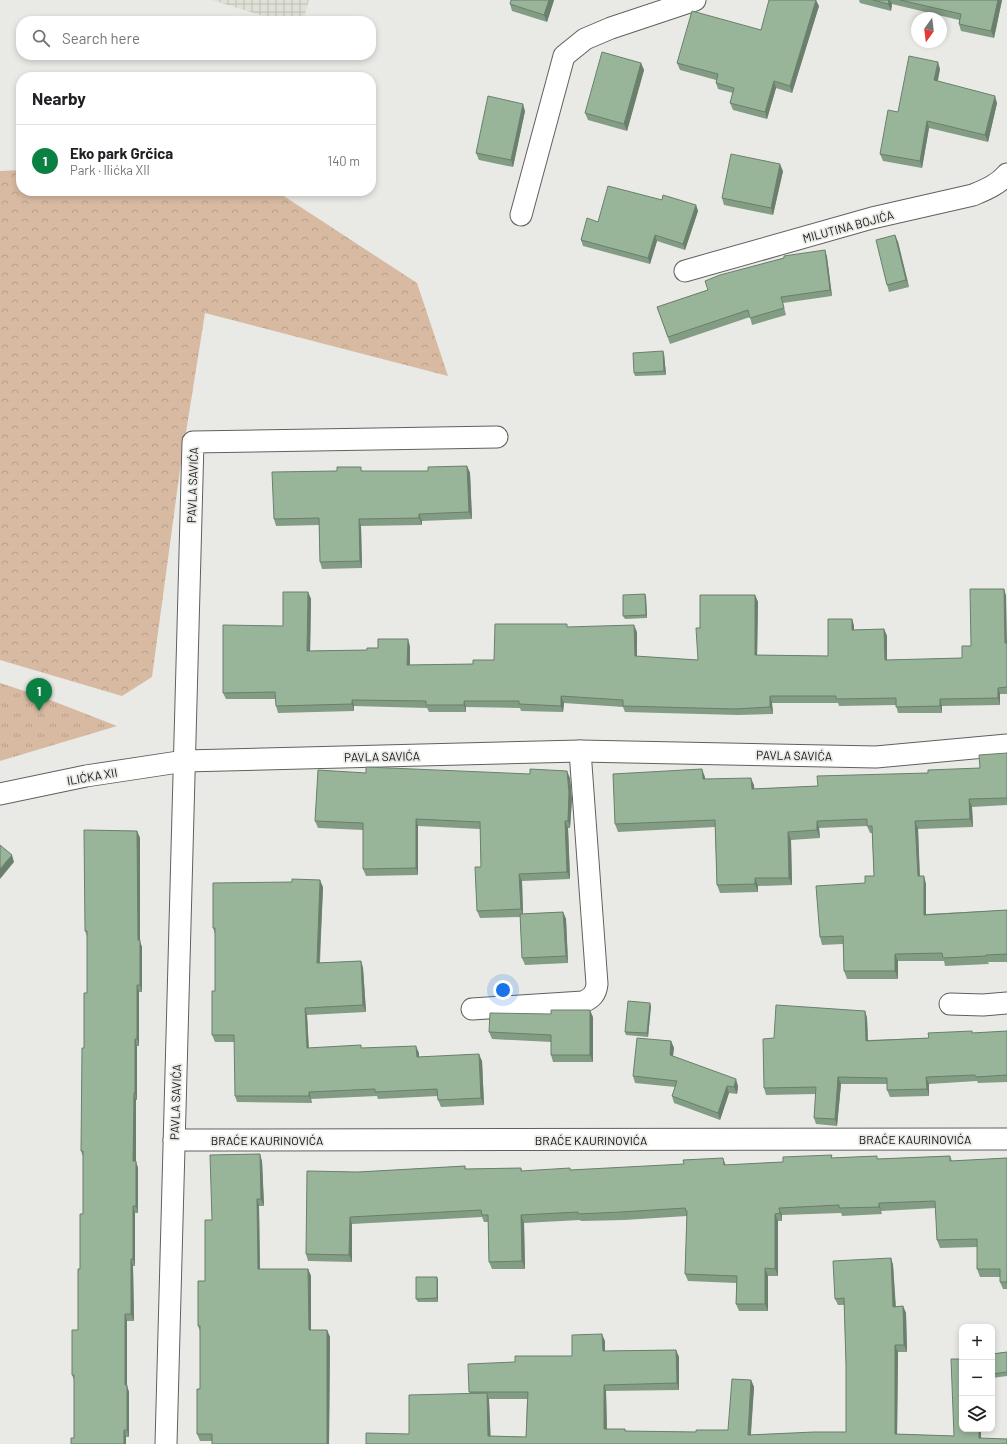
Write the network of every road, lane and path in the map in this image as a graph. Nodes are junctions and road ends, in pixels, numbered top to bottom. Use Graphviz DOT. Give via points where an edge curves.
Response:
graph roads {
  1 [pos="695,0"];
  2 [pos="1007,174"];
  3 [pos="521,215"];
  4 [pos="685,271"];
  5 [pos="497,437"];
  6 [pos="1007,745"];
  7 [pos="580,751"];
  8 [pos="184,761"];
  9 [pos="0,794"];
  10 [pos="1007,1003"];
  11 [pos="950,1004"];
  12 [pos="472,1009"];
  13 [pos="1007,1139"];
  14 [pos="174,1140"];
  15 [pos="166,1444"];
  1 -- 3 [label="street" via="585,39 564,56"];
  2 -- 4 [label="street, MILUTINA BOJIĆA" via="1003,179 973,195 872,218"];
  5 -- 8 [label="street, PAVLA SAVIĆA" via="192,442"];
  6 -- 7 [label="street, PAVLA SAVIĆA" via="876,757"];
  7 -- 8 [label="street, PAVLA SAVIĆA"];
  7 -- 12 [label="street" via="597,984 594,995 583,1002"];
  8 -- 9 [label="street, ILIĆKA XII" via="86,776"];
  8 -- 14 [label="street, PAVLA SAVIĆA"];
  10 -- 11 [label="street"];
  13 -- 14 [label="street, BRAĆE KAURINOVIĆA"];
  14 -- 15 [label="street, PAVLA SAVIĆA"];
}
